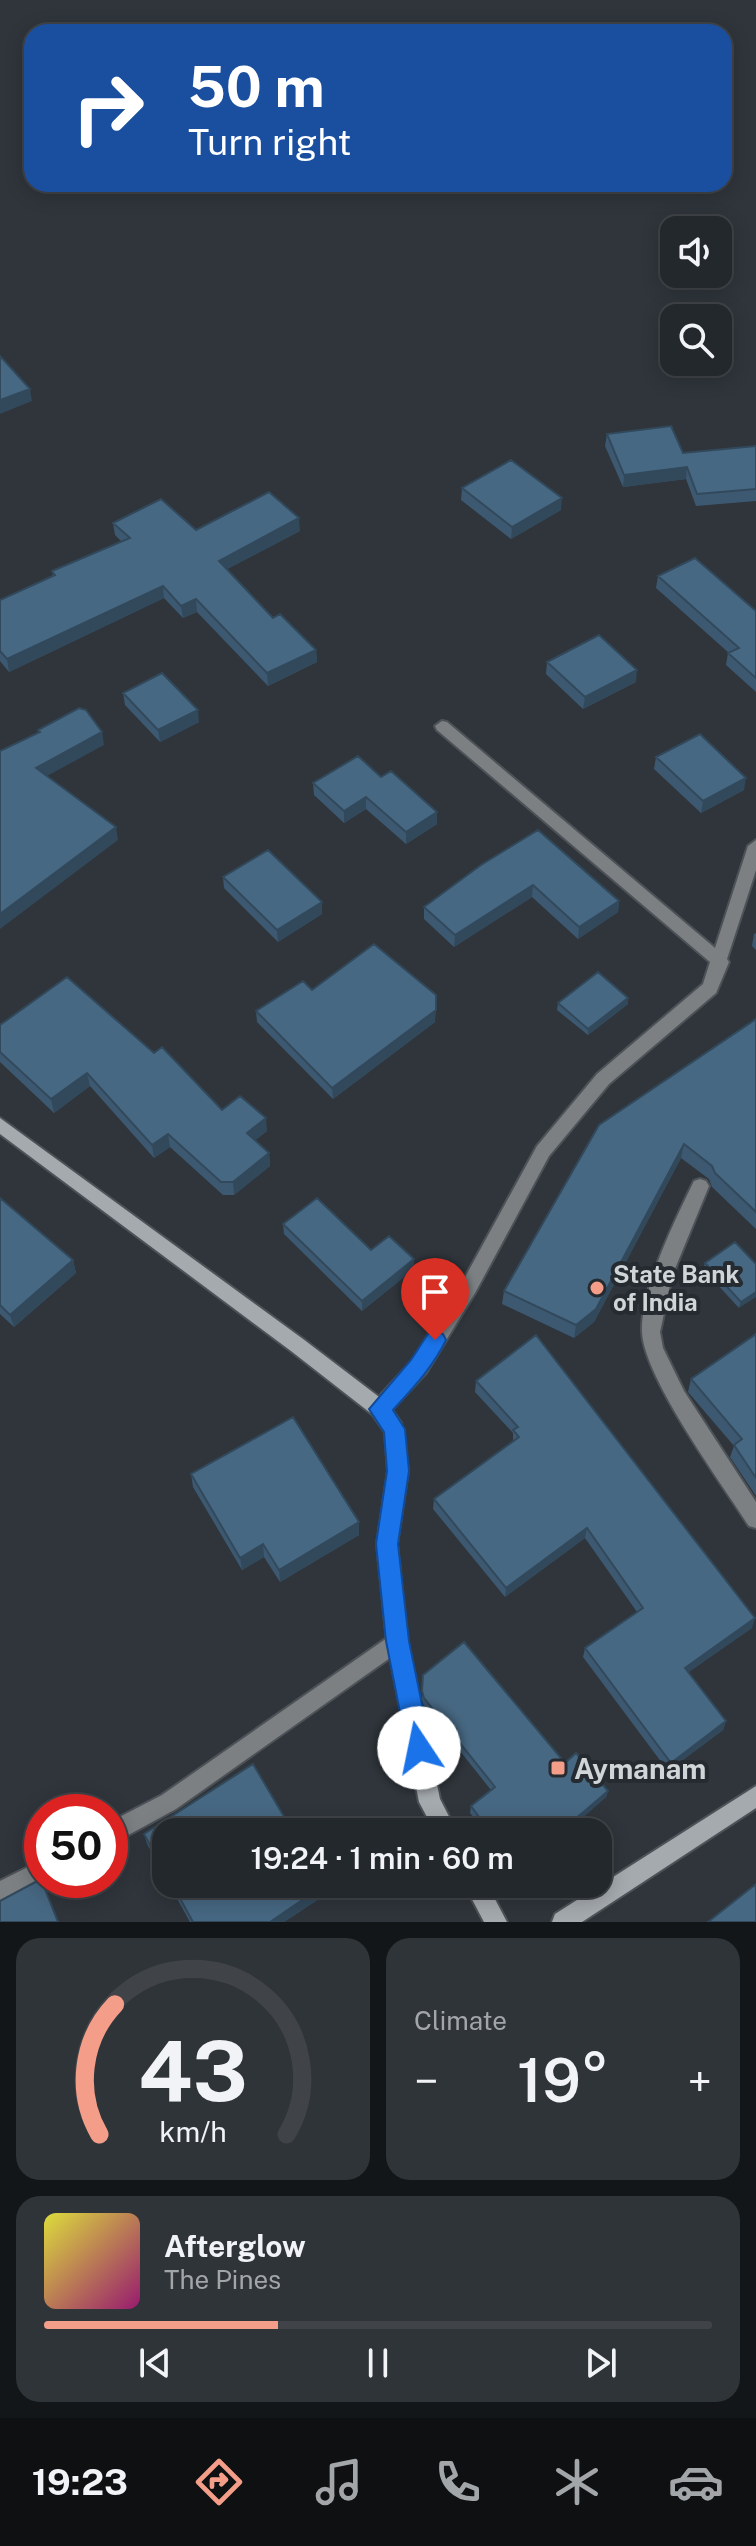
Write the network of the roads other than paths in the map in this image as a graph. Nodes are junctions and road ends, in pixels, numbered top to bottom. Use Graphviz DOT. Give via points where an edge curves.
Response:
graph roads {
  1 [pos="442,726"];
  2 [pos="756,846"];
  3 [pos="721,962"];
  4 [pos="0,1125"];
  5 [pos="700,1186"];
  6 [pos="380,1409"];
  7 [pos="756,1519"];
  8 [pos="397,1641"];
  9 [pos="756,1796"];
  10 [pos="439,1818"];
  11 [pos="128,1824"];
  12 [pos="24,1880"];
  13 [pos="0,1893"];
  14 [pos="483,1898"];
  15 [pos="496,1922"];
  16 [pos="563,1922"];
  1 -- 3 [label="street"];
  2 -- 3 [label="street"];
  3 -- 6 [label="street" via="710,988 603,1079 543,1151 427,1354"];
  4 -- 6 [label="main road"];
  5 -- 7 [label="street" via="655,1302 650,1335 664,1371"];
  6 -- 8 [label="main road" via="394,1429 398,1471 387,1544"];
  8 -- 10 [label="main road" via="430,1802"];
  8 -- 11 [label="street" via="169,1802"];
  9 -- 16 [label="main road"];
  12 -- 13 [label="street"];
  14 -- 15 [label="main road"];
}
